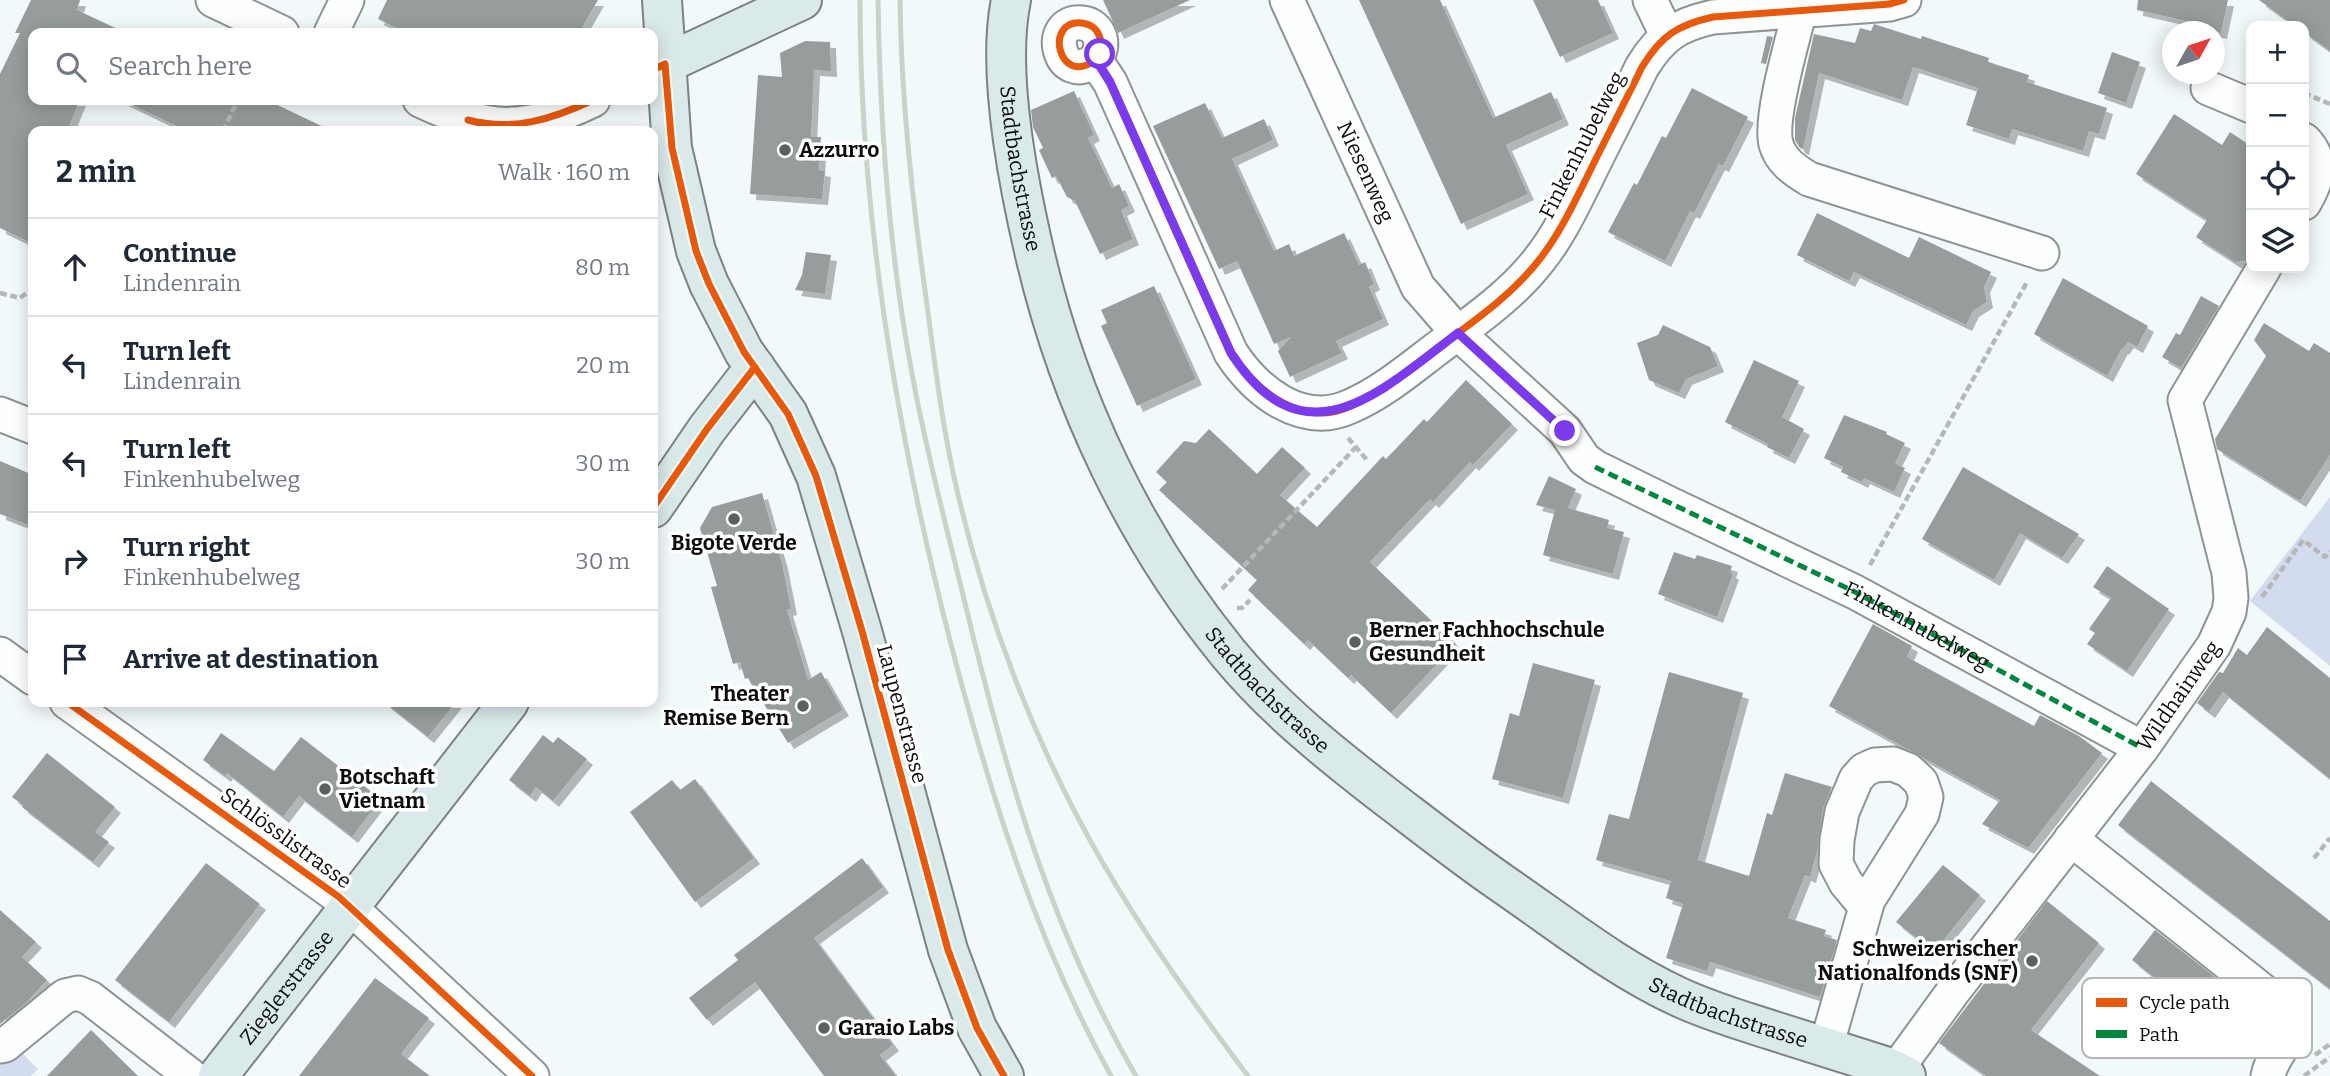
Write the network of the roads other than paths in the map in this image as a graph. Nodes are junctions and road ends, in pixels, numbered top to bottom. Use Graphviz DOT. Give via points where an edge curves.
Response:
graph roads {
  1 [pos="213,0"];
  2 [pos="347,0"];
  3 [pos="662,0"];
  4 [pos="802,0"];
  5 [pos="1011,0"];
  6 [pos="1287,0"];
  7 [pos="1650,0"];
  8 [pos="1905,0"];
  9 [pos="1750,6"];
  10 [pos="1800,9"];
  11 [pos="272,28"];
  12 [pos="333,28"];
  13 [pos="1667,35"];
  14 [pos="1096,60"];
  15 [pos="659,67"];
  16 [pos="2208,88"];
  17 [pos="2246,104"];
  18 [pos="431,105"];
  19 [pos="580,105"];
  20 [pos="2309,146"];
  21 [pos="2309,194"];
  22 [pos="2042,253"];
  23 [pos="2261,273"];
  24 [pos="1458,333"];
  25 [pos="755,367"];
  26 [pos="0,414"];
  27 [pos="28,425"];
  28 [pos="658,501"];
  29 [pos="0,654"];
  30 [pos="28,674"];
  31 [pos="74,707"];
  32 [pos="505,707"];
  33 [pos="2142,748"];
  34 [pos="1898,810"];
  35 [pos="2071,839"];
  36 [pos="350,908"];
  37 [pos="2247,978"];
  38 [pos="0,1046"];
  39 [pos="1826,1047"];
  40 [pos="2275,1058"];
  41 [pos="1901,1073"];
  42 [pos="191,1076"];
  43 [pos="218,1076"];
  44 [pos="531,1076"];
  45 [pos="1004,1076"];
  46 [pos="2268,1076"];
  1 -- 11 [label="street"];
  2 -- 12 [label="street"];
  3 -- 15 [label="main road, Laupenstrasse"];
  4 -- 15 [label="main road"];
  5 -- 39 [label="main road, Stadtbachstrasse" via="1006,26 1016,154 1028,225 1054,323 1084,409 1129,506 1176,582 1229,654 1278,706 1342,762 1470,861 1619,964 1678,997"];
  6 -- 24 [label="street, Niesenweg" via="1418,287"];
  7 -- 13 [label="street"];
  8 -- 10 [label="street, Finkenhubelweg"];
  9 -- 10 [label="street, Finkenhubelweg"];
  9 -- 13 [label="street, Finkenhubelweg" via="1701,19"];
  10 -- 22 [label="street" via="1774,123 1776,143 1791,168 1809,179"];
  13 -- 24 [label="street, Finkenhubelweg" via="1642,67 1551,244 1518,282"];
  14 -- 24 [label="street, Finkenhubelweg" via="1110,82 1231,353 1258,388 1278,402 1336,421"];
  15 -- 25 [label="main road, Laupenstrasse" via="696,251 719,306"];
  16 -- 17 [label="street"];
  18 -- 19 [label="street" via="468,120 519,125"];
  20 -- 21 [label="street" via="2317,169"];
  23 -- 33 [label="street, Wildhainweg" via="2185,400 2229,573 2231,598 2225,624"];
  24 -- 33 [label="street, Finkenhubelweg" via="1565,431 1595,467 1855,592"];
  25 -- 28 [label="main road"];
  25 -- 45 [label="main road, Laupenstrasse" via="789,414 816,476 948,950 977,1028"];
  26 -- 27 [label="street"];
  29 -- 30 [label="street"];
  31 -- 36 [label="street, Schlösslistrasse"];
  32 -- 36 [label="main road, Zieglerstrasse"];
  33 -- 35 [label="street, Wildhainweg"];
  34 -- 39 [label="street" via="1864,871"];
  35 -- 37 [label="street"];
  35 -- 41 [label="street, Wildhainweg"];
  36 -- 43 [label="main road, Zieglerstrasse"];
  36 -- 44 [label="street, Schlösslistrasse"];
  38 -- 42 [label="street" via="65,996 78,993"];
  39 -- 41 [label="main road, Stadtbachstrasse"];
  40 -- 46 [label="street"];
}
